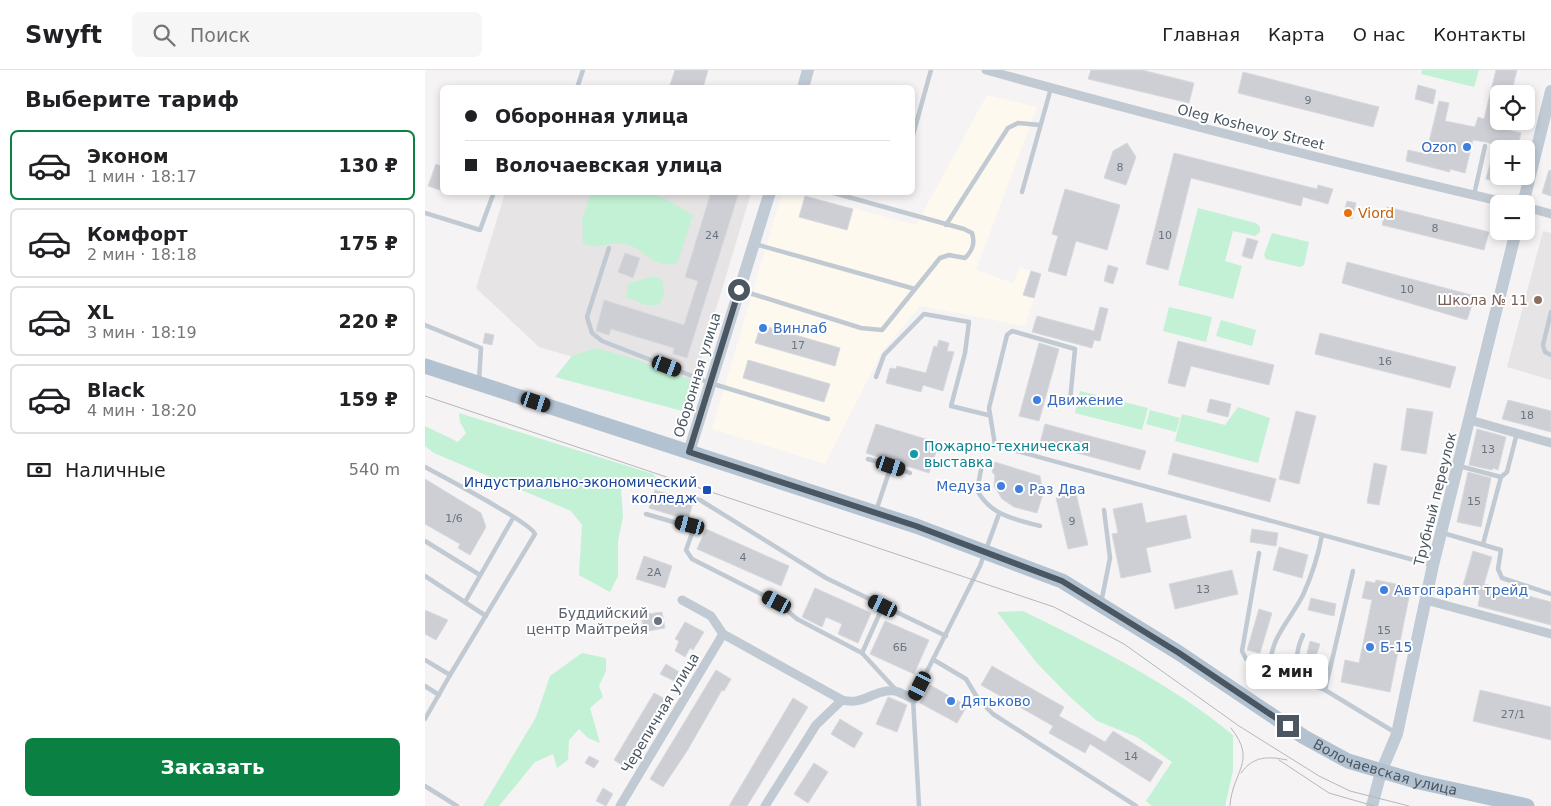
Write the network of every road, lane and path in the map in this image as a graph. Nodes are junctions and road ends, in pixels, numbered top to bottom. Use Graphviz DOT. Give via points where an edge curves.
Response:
graph roads {
  1 [pos="583,70"];
  2 [pos="808,70"];
  3 [pos="931,70"];
  4 [pos="986,70"];
  5 [pos="578,85"];
  6 [pos="804,85"];
  7 [pos="1051,88"];
  8 [pos="1551,91"];
  9 [pos="1040,125"];
  10 [pos="915,128"];
  11 [pos="1485,146"];
  12 [pos="1022,192"];
  13 [pos="493,195"];
  14 [pos="768,195"];
  15 [pos="842,195"];
  16 [pos="1474,195"];
  17 [pos="1525,195"];
  18 [pos="1490,199"];
  19 [pos="1535,210"];
  20 [pos="425,213"];
  21 [pos="1551,214"];
  22 [pos="947,225"];
  23 [pos="1515,240"];
  24 [pos="754,244"];
  25 [pos="609,248"];
  26 [pos="915,289"];
  27 [pos="739,290"];
  28 [pos="1551,312"];
  29 [pos="425,325"];
  30 [pos="1551,355"];
  31 [pos="425,366"];
  32 [pos="877,378"];
  33 [pos="710,383"];
  34 [pos="479,384"];
  35 [pos="1070,401"];
  36 [pos="989,416"];
  37 [pos="828,419"];
  38 [pos="1470,420"];
  39 [pos="1517,433"];
  40 [pos="1551,443"];
  41 [pos="689,452"];
  42 [pos="868,459"];
  43 [pos="1458,465"];
  44 [pos="891,466"];
  45 [pos="425,467"];
  46 [pos="981,470"];
  47 [pos="910,473"];
  48 [pos="1501,477"];
  49 [pos="686,495"];
  50 [pos="1104,510"];
  51 [pos="876,513"];
  52 [pos="646,514"];
  53 [pos="999,514"];
  54 [pos="513,518"];
  55 [pos="1041,526"];
  56 [pos="1441,533"];
  57 [pos="1321,535"];
  58 [pos="425,541"];
  59 [pos="1483,544"];
  60 [pos="985,552"];
  61 [pos="1259,554"];
  62 [pos="1433,565"];
  63 [pos="1353,571"];
  64 [pos="480,575"];
  65 [pos="425,576"];
  66 [pos="1551,594"];
  67 [pos="682,600"];
  68 [pos="1426,600"];
  69 [pos="465,602"];
  70 [pos="1101,604"];
  71 [pos="883,606"];
  72 [pos="486,616"];
  73 [pos="723,634"];
  74 [pos="1551,634"];
  75 [pos="1303,635"];
  76 [pos="946,636"];
  77 [pos="862,653"];
  78 [pos="425,660"];
  79 [pos="934,660"];
  80 [pos="1271,668"];
  81 [pos="450,674"];
  82 [pos="1307,685"];
  83 [pos="425,686"];
  84 [pos="1325,690"];
  85 [pos="897,691"];
  86 [pos="439,695"];
  87 [pos="913,699"];
  88 [pos="841,700"];
  89 [pos="425,719"];
  90 [pos="1397,734"];
  91 [pos="1381,772"];
  92 [pos="425,786"];
  93 [pos="457,806"];
  94 [pos="620,806"];
  95 [pos="765,806"];
  96 [pos="920,806"];
  97 [pos="1136,806"];
  98 [pos="1372,806"];
  99 [pos="1527,806"];
  1 -- 5 [label="lane"];
  2 -- 6 [label="street"];
  3 -- 10 [label="lane"];
  4 -- 7 [label="street, Oleg Koshevoy Street"];
  7 -- 9 [label="lane"];
  7 -- 16 [label="street, Oleg Koshevoy Street" via="1350,167"];
  8 -- 17 [label="street"];
  9 -- 12 [label="lane"];
  9 -- 22 [label="lane" via="1018,123 1009,128"];
  11 -- 16 [label="lane"];
  13 -- 20 [label="lane" via="480,230"];
  14 -- 24 [label="street, Оборонная улица"];
  15 -- 22 [label="lane"];
  16 -- 18 [label="street, Oleg Koshevoy Street"];
  19 -- 21 [label="street"];
  22 -- 26 [label="lane" via="973,233 970,252 965,258 949,255 940,258"];
  23 -- 38 [label="street, Трубный переулок"];
  24 -- 26 [label="lane"];
  24 -- 27 [label="street, Оборонная улица"];
  25 -- 33 [label="lane" via="587,317 592,333 602,341"];
  26 -- 27 [label="lane" via="882,330 874,331"];
  27 -- 33 [label="street, Оборонная улица"];
  28 -- 30 [label="lane" via="1543,346"];
  29 -- 34 [label="lane" via="481,348"];
  31 -- 34 [label="main road, Волочаевская улица"];
  32 -- 36 [label="lane" via="884,355 924,314 969,322 965,353 951,406"];
  33 -- 37 [label="lane"];
  33 -- 41 [label="street, Оборонная улица"];
  34 -- 41 [label="main road, Волочаевская улица"];
  35 -- 36 [label="lane" via="1075,349 1012,331 1007,335"];
  36 -- 57 [label="lane" via="995,445"];
  38 -- 39 [label="street"];
  38 -- 43 [label="street, Трубный переулок"];
  39 -- 40 [label="street"];
  39 -- 48 [label="lane" via="1507,472"];
  41 -- 51 [label="main road, Волочаевская улица"];
  42 -- 44 [label="lane"];
  43 -- 48 [label="lane"];
  43 -- 56 [label="street, Трубный переулок"];
  44 -- 47 [label="lane"];
  44 -- 51 [label="lane"];
  45 -- 54 [label="lane"];
  46 -- 53 [label="lane" via="977,490 982,500"];
  48 -- 59 [label="lane"];
  49 -- 71 [label="lane" via="700,500 826,578"];
  50 -- 70 [label="lane" via="1110,558"];
  51 -- 60 [label="main road, Волочаевская улица"];
  52 -- 77 [label="lane" via="690,525 693,530 686,550 692,560 777,602 797,619"];
  53 -- 55 [label="lane"];
  53 -- 60 [label="lane"];
  54 -- 64 [label="lane"];
  54 -- 72 [label="lane" via="533,530 535,538"];
  56 -- 59 [label="lane"];
  56 -- 62 [label="street, Трубный переулок"];
  57 -- 62 [label="lane"];
  57 -- 80 [label="lane" via="1317,563 1269,655"];
  58 -- 64 [label="lane"];
  59 -- 66 [label="lane" via="1501,550 1498,569 1502,578"];
  60 -- 70 [label="main road, Волочаевская улица" via="1062,581"];
  60 -- 76 [label="lane"];
  61 -- 80 [label="lane" via="1242,651 1246,659"];
  62 -- 68 [label="street, Трубный переулок"];
  63 -- 84 [label="lane"];
  64 -- 69 [label="lane"];
  65 -- 69 [label="lane"];
  67 -- 73 [label="street" via="711,616"];
  68 -- 74 [label="street"];
  68 -- 90 [label="street, Трубный переулок"];
  69 -- 72 [label="lane"];
  70 -- 91 [label="main road, Волочаевская улица" via="1304,737 1348,762"];
  71 -- 76 [label="lane"];
  71 -- 77 [label="lane"];
  72 -- 81 [label="lane"];
  73 -- 88 [label="street" via="814,682"];
  73 -- 94 [label="street, Черепичная улица"];
  75 -- 82 [label="lane" via="1296,651"];
  76 -- 79 [label="lane"];
  77 -- 85 [label="lane"];
  78 -- 81 [label="lane"];
  79 -- 87 [label="lane"];
  79 -- 97 [label="lane" via="965,679 993,714"];
  80 -- 82 [label="lane"];
  81 -- 86 [label="lane"];
  82 -- 84 [label="lane"];
  83 -- 86 [label="lane"];
  84 -- 90 [label="lane"];
  85 -- 87 [label="street"];
  85 -- 88 [label="street" via="880,692 864,701 852,703"];
  86 -- 89 [label="lane"];
  87 -- 96 [label="lane"];
  88 -- 95 [label="street" via="816,724"];
  90 -- 91 [label="street, Трубный переулок"];
  91 -- 98 [label="street, Трубный переулок"];
  91 -- 99 [label="main road, Волочаевская улица"];
  92 -- 93 [label="lane"];
}
